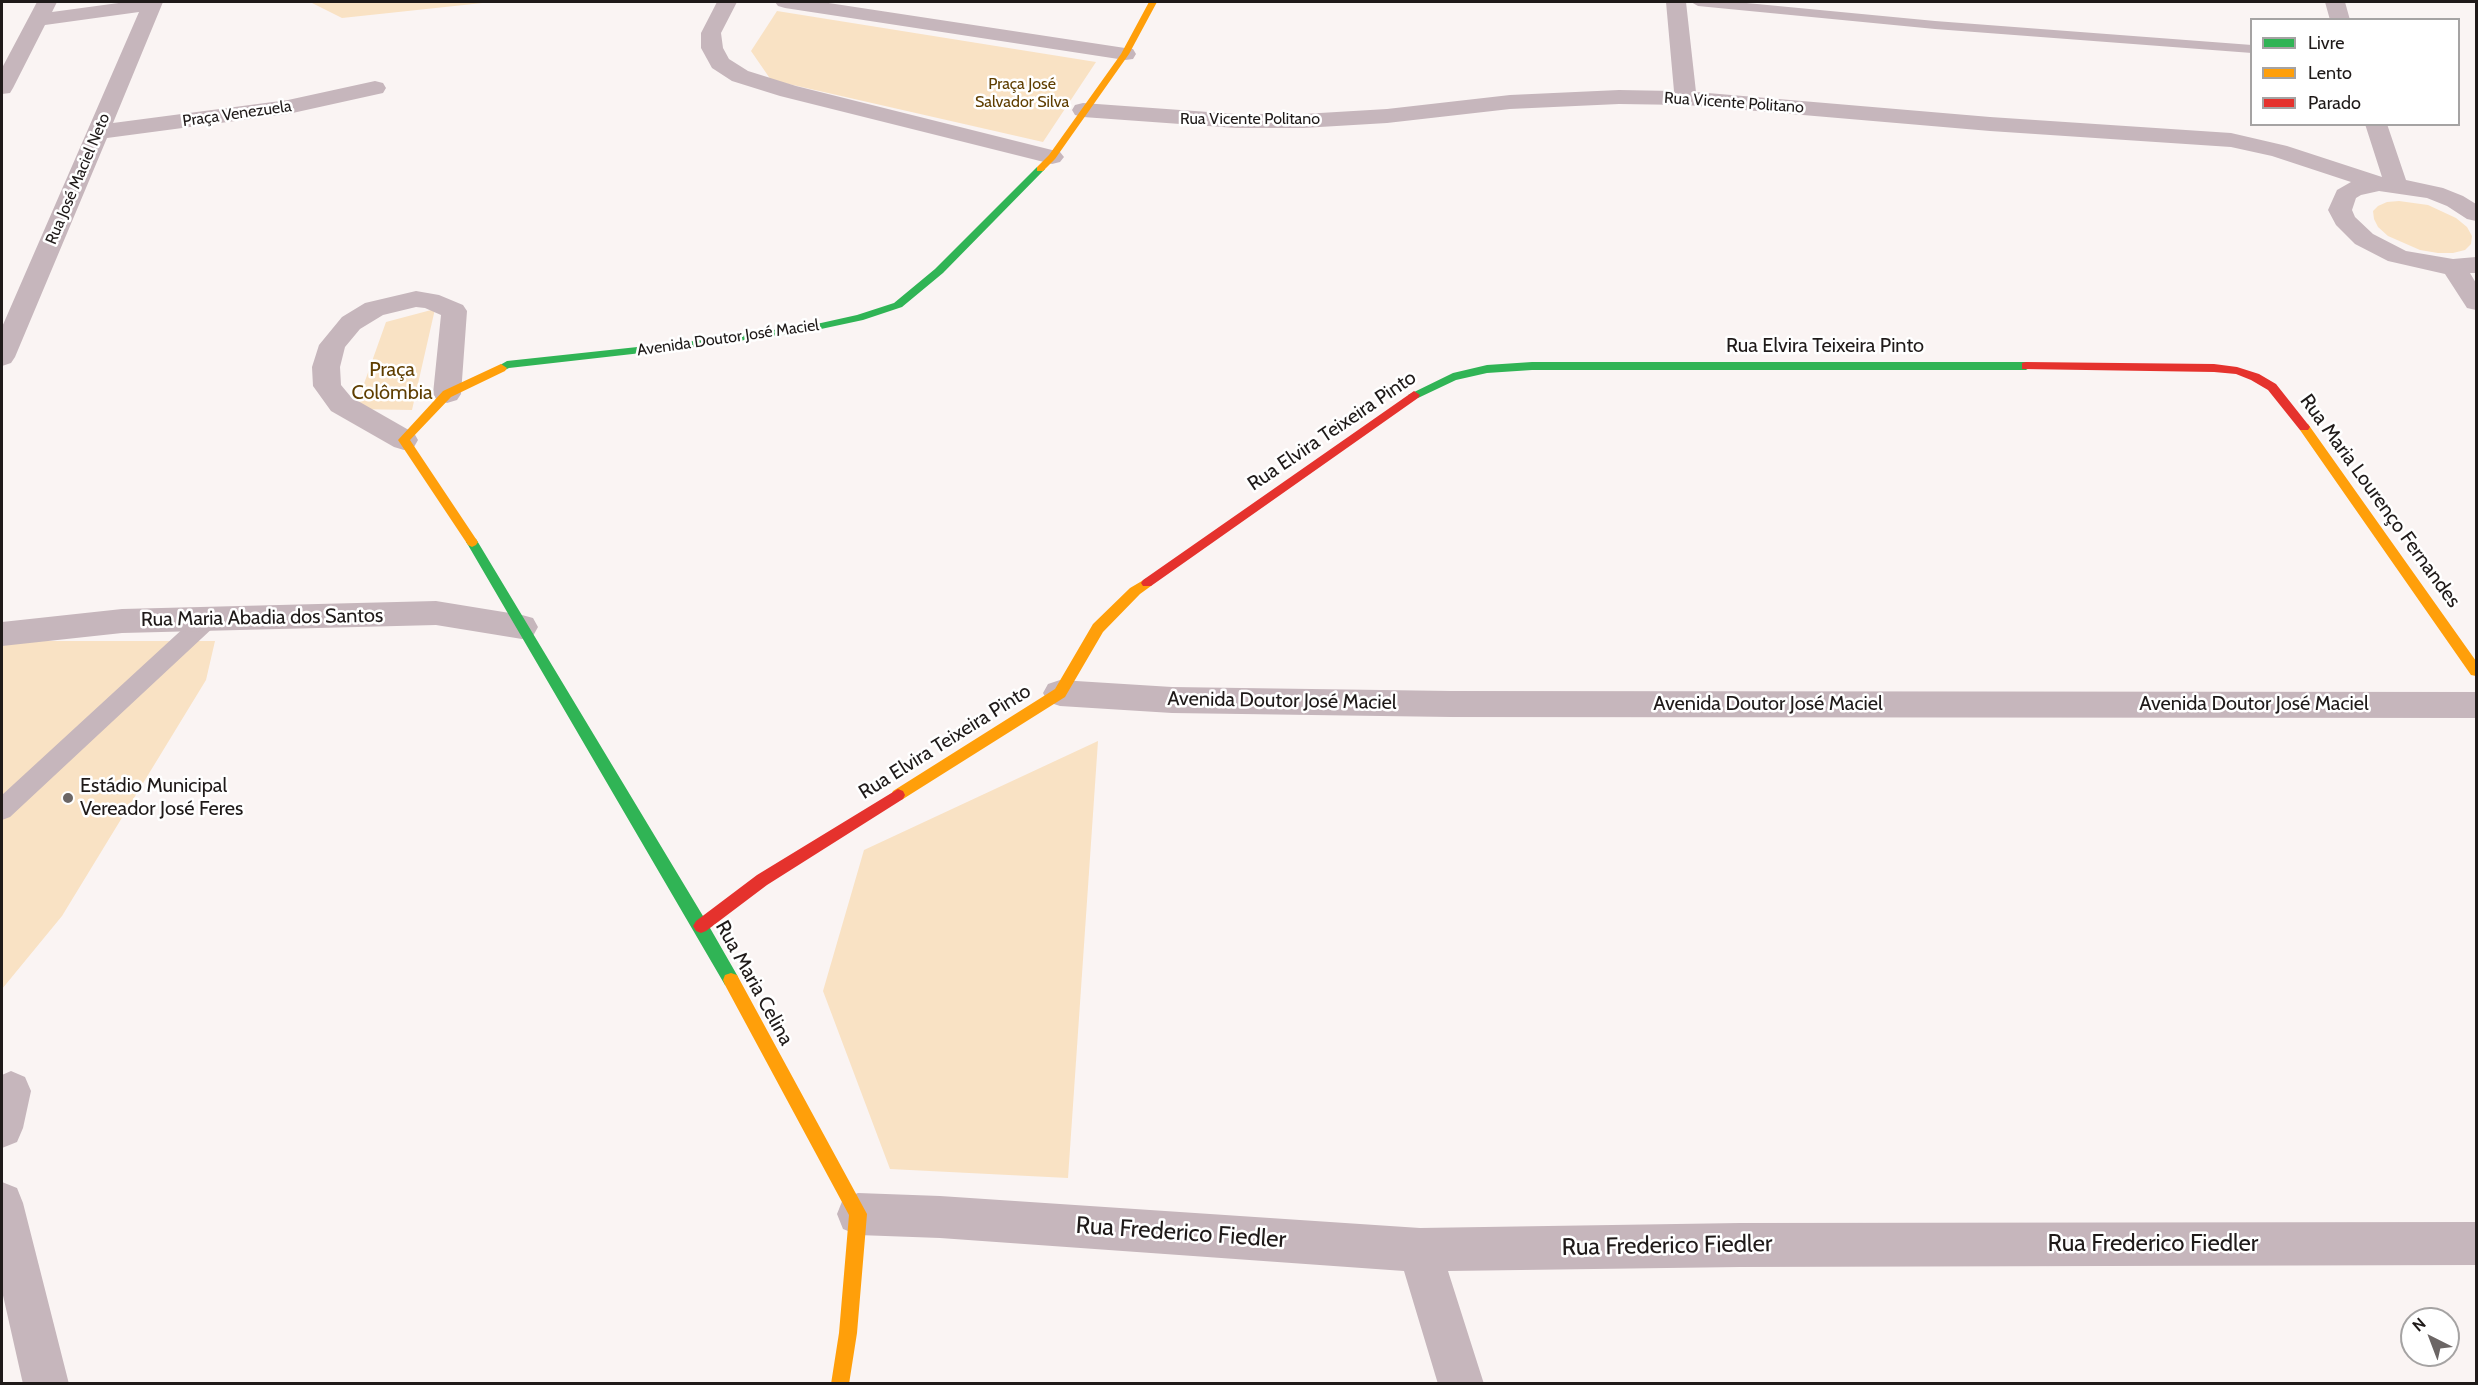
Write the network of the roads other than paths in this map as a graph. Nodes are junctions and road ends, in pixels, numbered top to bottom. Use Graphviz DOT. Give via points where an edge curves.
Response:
graph roads {
  1 [pos="727,2"];
  2 [pos="785,2"];
  3 [pos="1153,2"];
  4 [pos="1676,2"];
  5 [pos="1698,2"];
  6 [pos="2335,2"];
  7 [pos="153,3"];
  8 [pos="43,11"];
  9 [pos="2339,18"];
  10 [pos="2250,49"];
  11 [pos="1125,54"];
  12 [pos="2,88"];
  13 [pos="375,88"];
  14 [pos="1686,98"];
  15 [pos="1083,110"];
  16 [pos="2376,126"];
  17 [pos="98,132"];
  18 [pos="1052,157"];
  19 [pos="2388,184"];
  20 [pos="2468,184"];
  21 [pos="2435,193"];
  22 [pos="2476,214"];
  23 [pos="2465,266"];
  24 [pos="2476,302"];
  25 [pos="2,357"];
  26 [pos="2237,371"];
  27 [pos="447,394"];
  28 [pos="404,440"];
  29 [pos="208,619"];
  30 [pos="522,627"];
  31 [pos="2,634"];
  32 [pos="2476,671"];
  33 [pos="1060,693"];
  34 [pos="2476,705"];
  35 [pos="2,810"];
  36 [pos="701,926"];
  37 [pos="11,1091"];
  38 [pos="2,1128"];
  39 [pos="2,1203"];
  40 [pos="858,1214"];
  41 [pos="2476,1244"];
  42 [pos="1420,1250"];
  43 [pos="46,1383"];
  44 [pos="840,1383"];
  45 [pos="1461,1383"];
  1 -- 18 [label="street" via="711,33 712,48 720,63 740,76"];
  2 -- 11 [label="street"];
  3 -- 11 [label="street, Avenida Doutor José Maciel"];
  4 -- 14 [label="street"];
  5 -- 10 [label="lane"];
  6 -- 9 [label="street"];
  7 -- 8 [label="street"];
  7 -- 17 [label="street, Rua José Maciel Neto"];
  8 -- 12 [label="street"];
  11 -- 15 [label="street, Avenida Doutor José Maciel"];
  13 -- 17 [label="street, Praça Venezuela" via="288,107"];
  14 -- 15 [label="street, Rua Vicente Politano" via="1510,102 1303,121 1236,122"];
  14 -- 19 [label="street, Rua Vicente Politano" via="2231,140"];
  15 -- 18 [label="street, Avenida Doutor José Maciel"];
  16 -- 19 [label="street"];
  17 -- 25 [label="street, Rua José Maciel Neto"];
  18 -- 27 [label="street, Avenida Doutor José Maciel" via="939,271 898,305 821,326 507,365"];
  19 -- 21 [label="street, Rua Vicente Politano"];
  19 -- 23 [label="street" via="2359,187 2345,195 2340,210 2344,220 2364,239 2397,256 2434,265"];
  20 -- 21 [label="street"];
  21 -- 22 [label="street"];
  23 -- 24 [label="street"];
  26 -- 32 [label="street, Rua Maria Lourenço Fernandes" via="2272,387 2290,407"];
  26 -- 33 [label="street, Rua Elvira Teixeira Pinto" via="1882,365 1544,366 1486,369 1454,377 1415,394 1135,591 1098,628"];
  27 -- 28 [label="street, Avenida Doutor José Maciel"];
  27 -- 28 [label="street" via="454,311 416,299 374,309 351,323 332,345 326,367 327,386 341,404"];
  28 -- 30 [label="street" via="481,555"];
  29 -- 30 [label="street, Rua Maria Abadia dos Santos" via="436,613"];
  29 -- 31 [label="street, Rua Maria Abadia dos Santos" via="122,621"];
  29 -- 35 [label="lane"];
  30 -- 36 [label="street, Rua Maria Celina"];
  33 -- 34 [label="street, Avenida Doutor José Maciel" via="1172,700 1461,704"];
  33 -- 36 [label="street, Rua Elvira Teixeira Pinto" via="762,880"];
  36 -- 40 [label="street, Rua Maria Celina"];
  37 -- 38 [label="street"];
  39 -- 43 [label="street"];
  40 -- 42 [label="street, Rua Frederico Fiedler" via="940,1216"];
  40 -- 44 [label="street"];
  41 -- 42 [label="street, Rua Frederico Fiedler" via="2122,1243"];
  42 -- 45 [label="street"];
}
